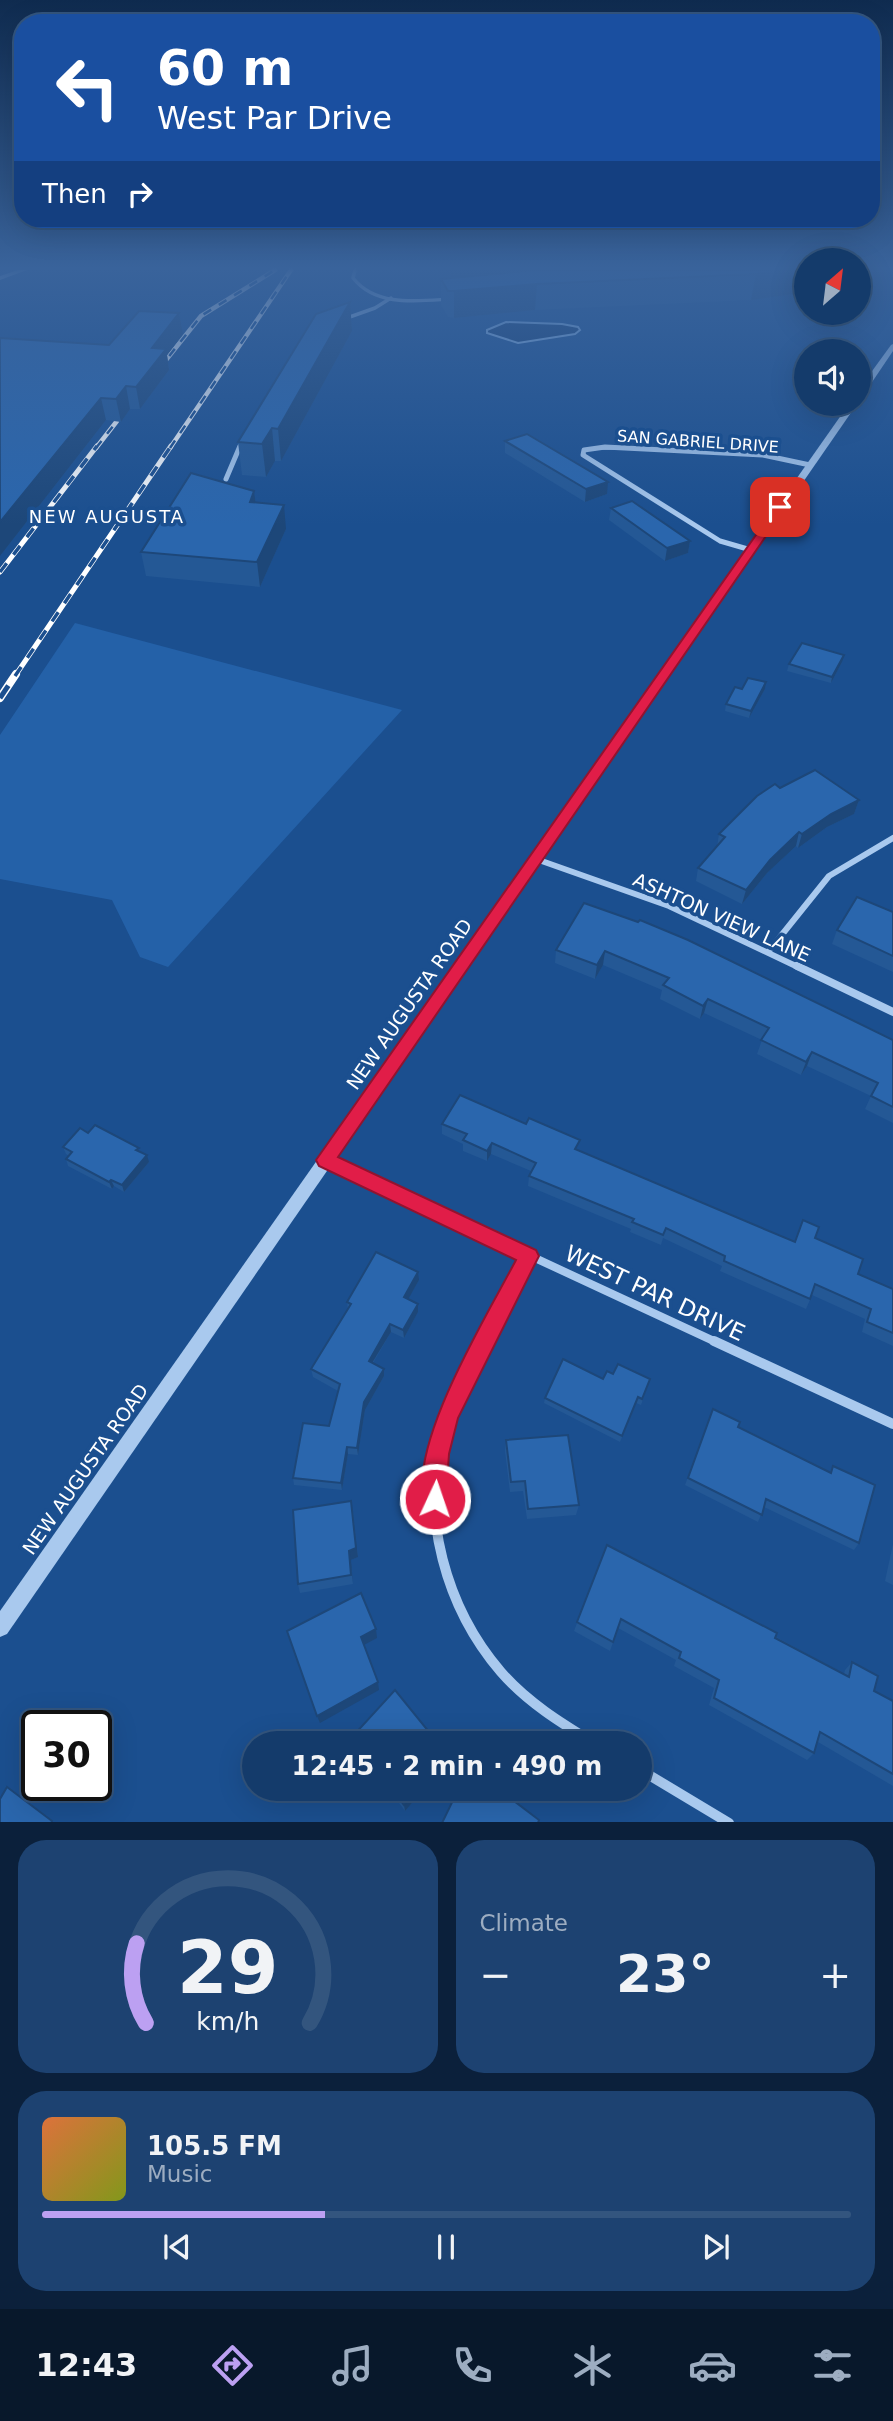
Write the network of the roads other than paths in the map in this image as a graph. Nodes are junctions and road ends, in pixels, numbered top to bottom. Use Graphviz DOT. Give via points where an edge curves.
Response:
graph roads {
  1 [pos="887,355"];
  2 [pos="871,378"];
  3 [pos="845,416"];
  4 [pos="248,431"];
  5 [pos="810,465"];
  6 [pos="226,478"];
  7 [pos="751,550"];
  8 [pos="893,838"];
  9 [pos="536,859"];
  10 [pos="768,952"];
  11 [pos="893,1012"];
  12 [pos="326,1160"];
  13 [pos="529,1256"];
  14 [pos="893,1424"];
  15 [pos="0,1627"];
  16 [pos="574,1731"];
  17 [pos="652,1777"];
  18 [pos="729,1822"];
  1 -- 2 [label="street"];
  3 -- 5 [label="street, NEW AUGUSTA ROAD"];
  4 -- 6 [label="street"];
  5 -- 7 [label="street, NEW AUGUSTA ROAD"];
  5 -- 7 [label="street, SAN GABRIEL DRIVE" via="763,455 605,447 584,450 583,455 720,541"];
  7 -- 9 [label="street, NEW AUGUSTA ROAD"];
  8 -- 10 [label="street" via="829,876"];
  9 -- 10 [label="street, ASHTON VIEW LANE" via="669,906"];
  9 -- 12 [label="street, NEW AUGUSTA ROAD"];
  10 -- 11 [label="street, ASHTON VIEW LANE"];
  12 -- 13 [label="street, WEST PAR DRIVE"];
  12 -- 15 [label="street, NEW AUGUSTA ROAD"];
  13 -- 14 [label="street, WEST PAR DRIVE"];
  13 -- 16 [label="street" via="442,1432 435,1484 439,1543 465,1620 501,1673"];
  17 -- 18 [label="street"];
}
